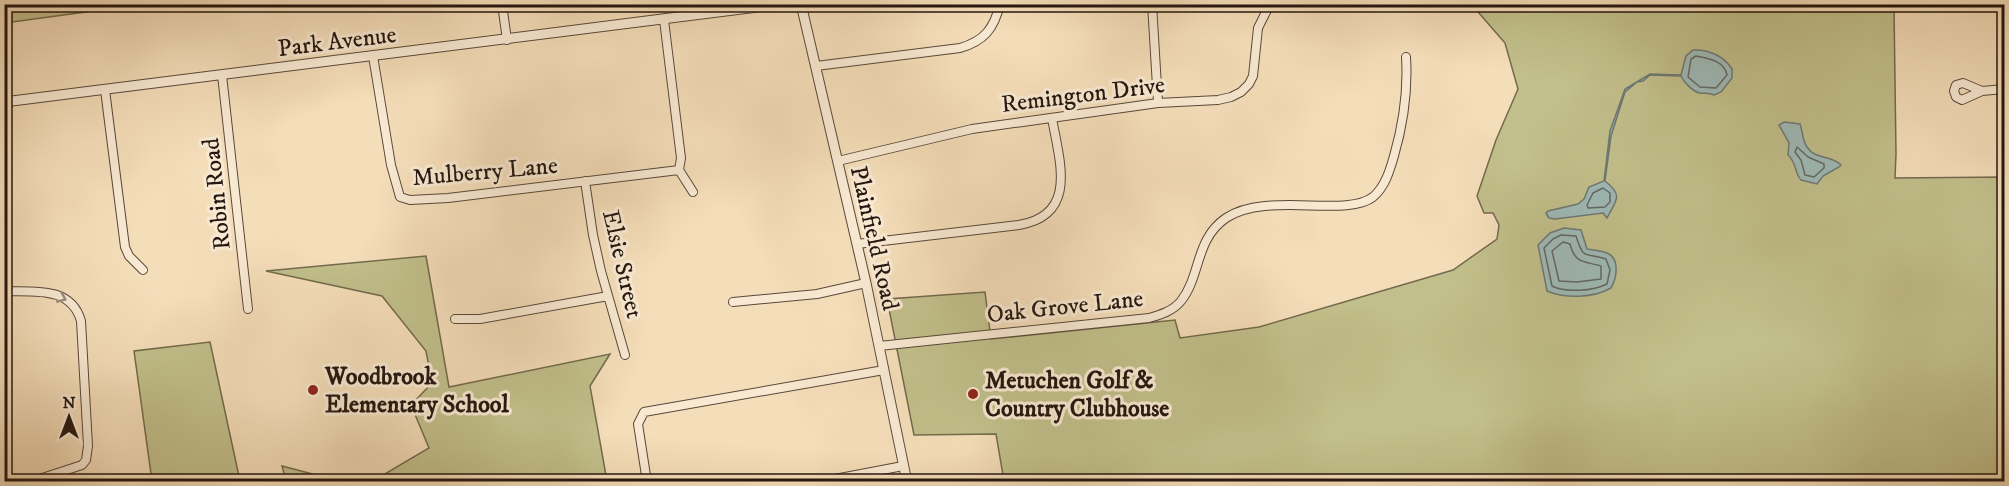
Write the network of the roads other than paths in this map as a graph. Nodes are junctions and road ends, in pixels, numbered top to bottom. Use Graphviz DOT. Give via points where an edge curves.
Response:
graph roads {
  1 [pos="502,4"];
  2 [pos="781,4"];
  3 [pos="801,4"];
  4 [pos="1000,4"];
  5 [pos="1152,4"];
  6 [pos="1270,4"];
  7 [pos="664,20"];
  8 [pos="507,40"];
  9 [pos="373,56"];
  10 [pos="1406,57"];
  11 [pos="816,66"];
  12 [pos="222,75"];
  13 [pos="105,90"];
  14 [pos="2004,90"];
  15 [pos="1982,91"];
  16 [pos="4,102"];
  17 [pos="1158,102"];
  18 [pos="1052,117"];
  19 [pos="838,161"];
  20 [pos="679,170"];
  21 [pos="585,181"];
  22 [pos="693,192"];
  23 [pos="857,244"];
  24 [pos="143,270"];
  25 [pos="866,283"];
  26 [pos="4,291"];
  27 [pos="608,296"];
  28 [pos="733,302"];
  29 [pos="248,309"];
  30 [pos="455,319"];
  31 [pos="879,346"];
  32 [pos="625,355"];
  33 [pos="884,370"];
  34 [pos="903,466"];
  35 [pos="30,482"];
  36 [pos="647,482"];
  37 [pos="819,482"];
  38 [pos="906,482"];
  1 -- 8 [label="street"];
  2 -- 7 [label="street, Park Avenue"];
  3 -- 11 [label="street, Plainfield Road"];
  4 -- 11 [label="street" via="991,30 969,45"];
  5 -- 17 [label="street"];
  6 -- 17 [label="street, Remington Drive" via="1258,28 1252,76 1241,92 1218,100"];
  7 -- 8 [label="street, Park Avenue"];
  7 -- 20 [label="street" via="681,158"];
  8 -- 9 [label="street, Park Avenue"];
  9 -- 12 [label="street, Park Avenue"];
  9 -- 21 [label="street, Mulberry Lane" via="400,197 448,198"];
  10 -- 31 [label="street, Oak Grove Lane" via="1398,142 1386,178 1374,196 1354,204 1264,206 1227,218 1211,232 1181,302 1164,314"];
  11 -- 19 [label="street, Plainfield Road"];
  12 -- 13 [label="street, Park Avenue"];
  12 -- 29 [label="street, Robin Road"];
  13 -- 16 [label="street, Park Avenue"];
  13 -- 24 [label="street" via="125,246"];
  14 -- 15 [label="street"];
  17 -- 18 [label="street, Remington Drive"];
  18 -- 19 [label="street, Remington Drive" via="972,129"];
  18 -- 23 [label="street" via="1062,187 1052,208 1039,220"];
  19 -- 23 [label="street, Plainfield Road"];
  20 -- 21 [label="street, Mulberry Lane"];
  20 -- 22 [label="street"];
  21 -- 27 [label="street, Elsie Street"];
  23 -- 25 [label="street, Plainfield Road"];
  25 -- 28 [label="street" via="817,294"];
  25 -- 31 [label="street, Plainfield Road"];
  26 -- 35 [label="street, one-way" via="55,294 69,299 78,309 81,321 86,460 82,465"];
  27 -- 30 [label="street" via="480,319"];
  27 -- 32 [label="street, Elsie Street"];
  31 -- 33 [label="street, Plainfield Road"];
  33 -- 34 [label="street, Plainfield Road"];
  33 -- 36 [label="street" via="644,412 638,424"];
  34 -- 37 [label="street"];
  34 -- 38 [label="street, Plainfield Road"];
}
